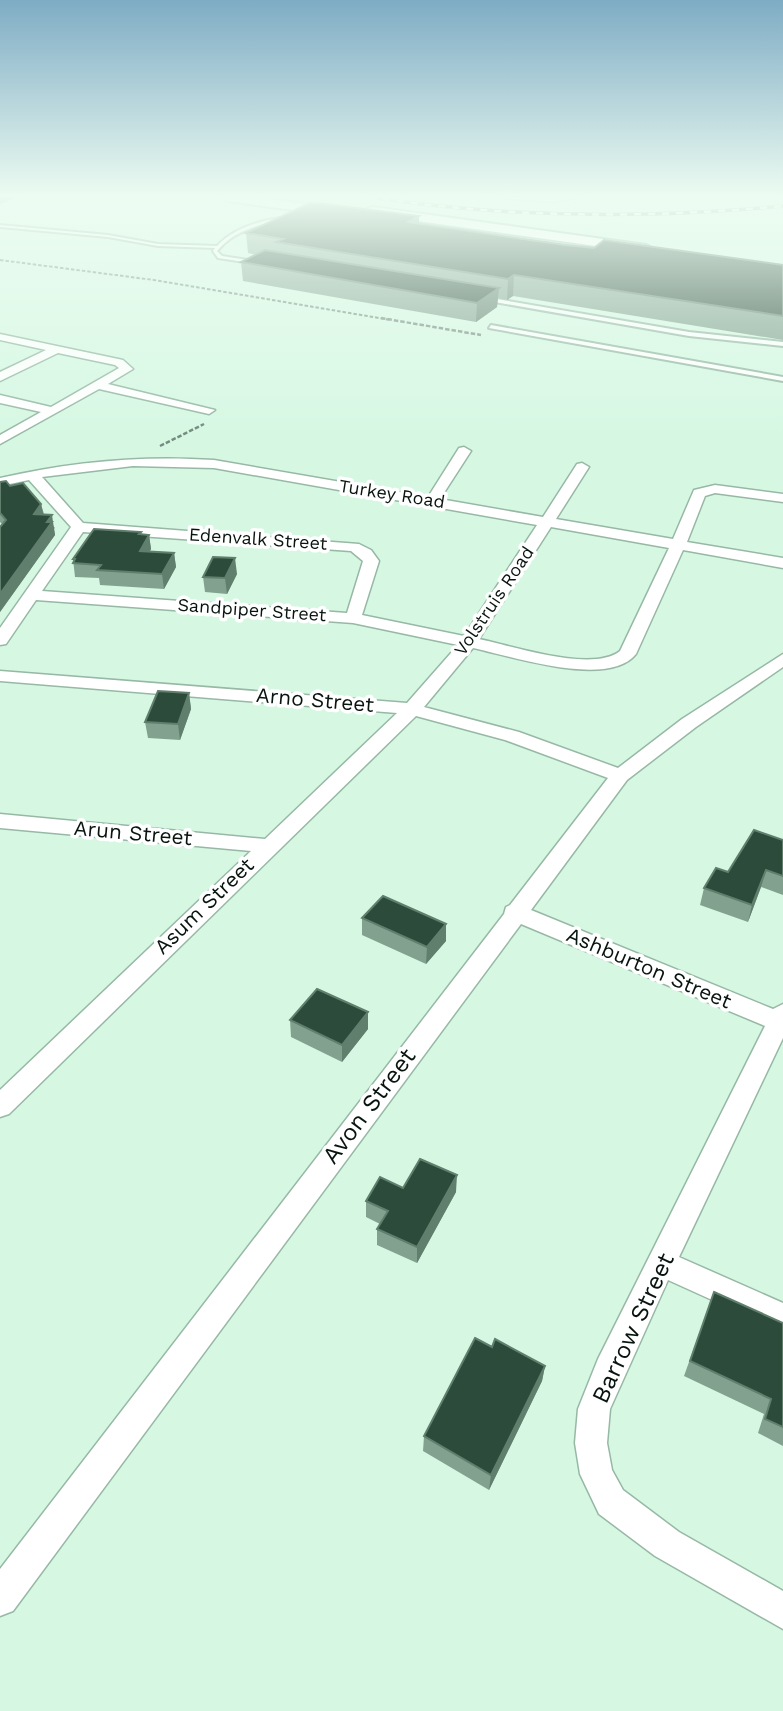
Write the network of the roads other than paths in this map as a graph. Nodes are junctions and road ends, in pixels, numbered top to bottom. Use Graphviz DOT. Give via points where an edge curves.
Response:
graph roads {
  1 [pos="482,299"];
  2 [pos="491,327"];
  3 [pos="0,337"];
  4 [pos="783,344"];
  5 [pos="57,349"];
  6 [pos="0,377"];
  7 [pos="783,379"];
  8 [pos="100,386"];
  9 [pos="0,399"];
  10 [pos="209,410"];
  11 [pos="54,411"];
  12 [pos="0,440"];
  13 [pos="464,451"];
  14 [pos="582,467"];
  15 [pos="31,474"];
  16 [pos="0,482"];
  17 [pos="783,498"];
  18 [pos="432,501"];
  19 [pos="547,522"];
  20 [pos="79,527"];
  21 [pos="678,545"];
  22 [pos="783,563"];
  23 [pos="32,595"];
  24 [pos="353,618"];
  25 [pos="0,640"];
  26 [pos="469,642"];
  27 [pos="783,659"];
  28 [pos="0,676"];
  29 [pos="412,709"];
  30 [pos="620,776"];
  31 [pos="0,821"];
  32 [pos="267,846"];
  33 [pos="514,912"];
  34 [pos="782,1019"];
  35 [pos="0,1106"];
  36 [pos="662,1264"];
  37 [pos="783,1318"];
  38 [pos="0,1598"];
  39 [pos="783,1611"];
  1 -- 4 [label="lane" via="689,334"];
  2 -- 7 [label="lane"];
  3 -- 5 [label="street"];
  5 -- 6 [label="street"];
  5 -- 8 [label="street" via="127,366"];
  8 -- 10 [label="street"];
  8 -- 11 [label="street"];
  9 -- 11 [label="street"];
  11 -- 12 [label="street"];
  13 -- 18 [label="street"];
  14 -- 19 [label="street, Volstruis Road"];
  15 -- 16 [label="street, Turkey Road"];
  15 -- 18 [label="street, Turkey Road" via="97,463 214,464"];
  15 -- 20 [label="street"];
  17 -- 21 [label="street" via="703,490"];
  18 -- 19 [label="street, Turkey Road"];
  19 -- 21 [label="street, Turkey Road"];
  19 -- 26 [label="street, Volstruis Road"];
  20 -- 23 [label="street"];
  20 -- 24 [label="street, Edenvalk Street" via="354,547 366,552 371,561"];
  21 -- 22 [label="street, Turkey Road"];
  21 -- 26 [label="street, Sandpiper Street" via="621,660 600,666 574,664"];
  23 -- 24 [label="street, Sandpiper Street"];
  23 -- 25 [label="street"];
  24 -- 26 [label="street, Sandpiper Street"];
  26 -- 29 [label="street, Volstruis Road"];
  27 -- 30 [label="street, Avon Street"];
  28 -- 29 [label="street, Arno Street"];
  29 -- 30 [label="street, Arno Street" via="512,736"];
  29 -- 32 [label="street, Asum Street"];
  30 -- 33 [label="street, Avon Street"];
  31 -- 32 [label="street, Arun Street"];
  32 -- 35 [label="street, Asum Street"];
  33 -- 34 [label="street, Ashburton Street"];
  33 -- 38 [label="street, Avon Street"];
  34 -- 36 [label="street, Barrow Street"];
  36 -- 37 [label="street"];
  36 -- 39 [label="street, Barrow Street" via="594,1409 591,1443 596,1474 611,1502 630,1519"];
}
